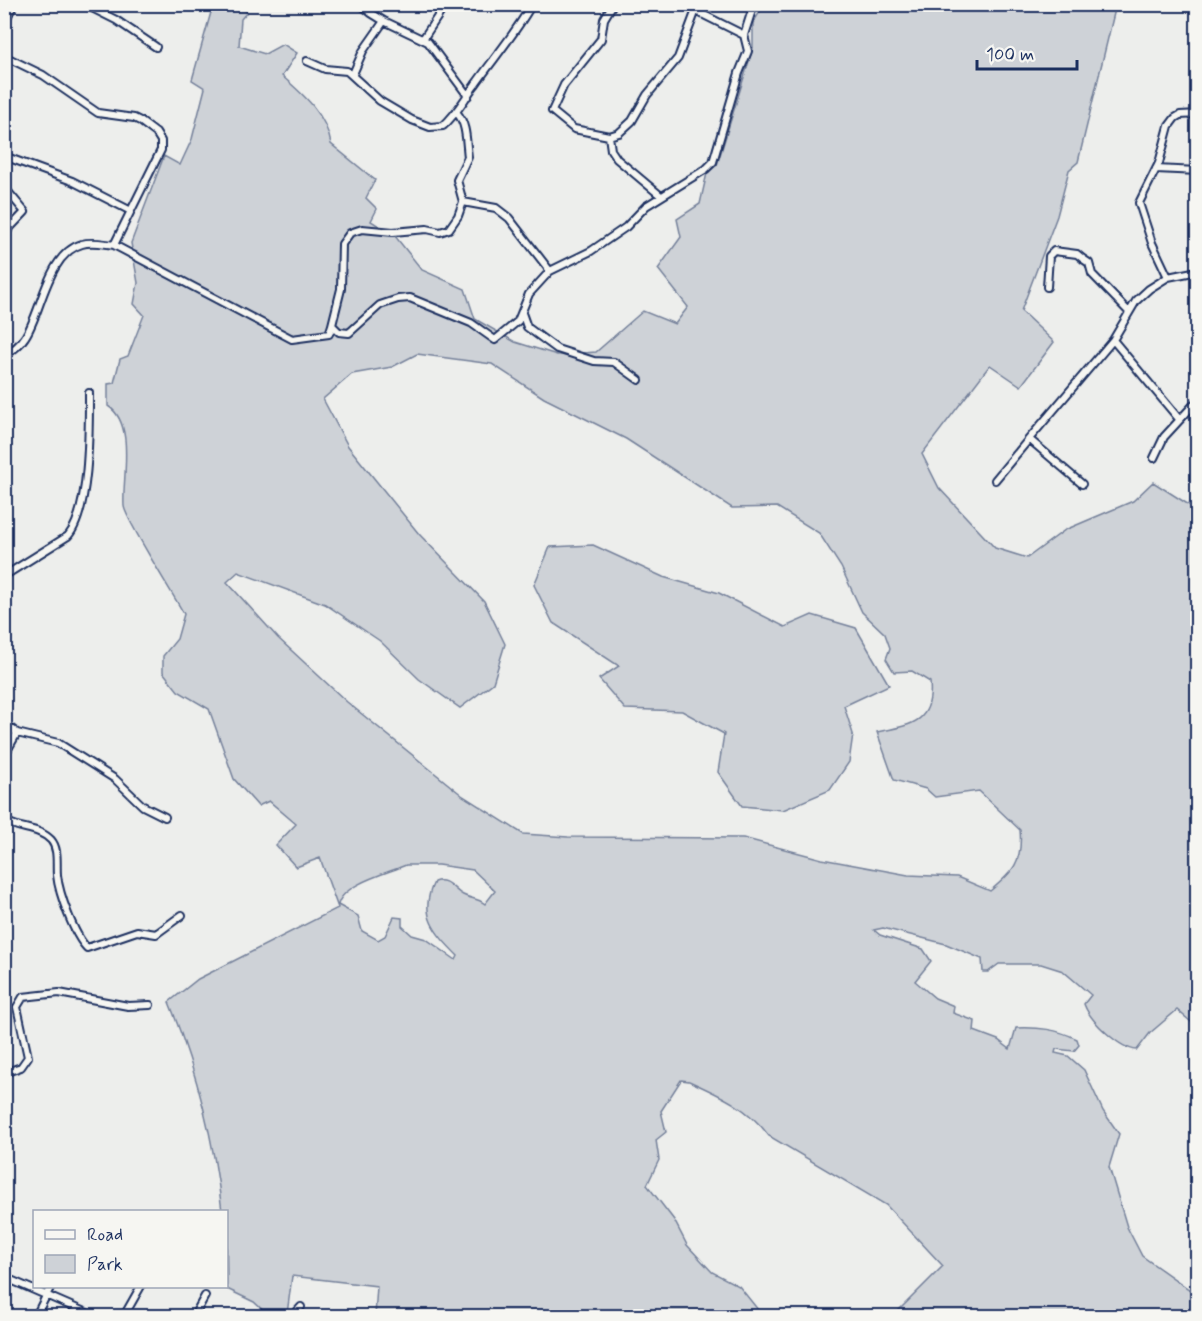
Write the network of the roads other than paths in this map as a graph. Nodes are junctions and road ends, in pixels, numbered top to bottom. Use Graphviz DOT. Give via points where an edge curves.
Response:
graph roads {
  1 [pos="14,4"];
  2 [pos="84,4"];
  3 [pos="360,4"];
  4 [pos="370,4"];
  5 [pos="446,4"];
  6 [pos="532,4"];
  7 [pos="613,4"];
  8 [pos="754,4"];
  9 [pos="694,7"];
  10 [pos="371,13"];
  11 [pos="384,21"];
  12 [pos="4,24"];
  13 [pos="744,35"];
  14 [pos="423,39"];
  15 [pos="156,46"];
  16 [pos="4,56"];
  17 [pos="307,61"];
  18 [pos="353,74"];
  19 [pos="468,96"];
  20 [pos="457,113"];
  21 [pos="1197,114"];
  22 [pos="609,136"];
  23 [pos="4,156"];
  24 [pos="1156,169"];
  25 [pos="1197,171"];
  26 [pos="4,187"];
  27 [pos="661,196"];
  28 [pos="463,202"];
  29 [pos="131,211"];
  30 [pos="4,234"];
  31 [pos="114,245"];
  32 [pos="550,271"];
  33 [pos="1197,271"];
  34 [pos="1168,278"];
  35 [pos="1047,287"];
  36 [pos="521,312"];
  37 [pos="1129,312"];
  38 [pos="332,325"];
  39 [pos="1113,340"];
  40 [pos="4,356"];
  41 [pos="639,380"];
  42 [pos="89,393"];
  43 [pos="1197,400"];
  44 [pos="1179,419"];
  45 [pos="1029,439"];
  46 [pos="1154,458"];
  47 [pos="995,480"];
  48 [pos="1082,484"];
  49 [pos="4,576"];
  50 [pos="4,723"];
  51 [pos="17,733"];
  52 [pos="4,756"];
  53 [pos="165,817"];
  54 [pos="4,820"];
  55 [pos="182,915"];
  56 [pos="150,1005"];
  57 [pos="4,1073"];
  58 [pos="4,1277"];
  59 [pos="50,1288"];
  60 [pos="140,1288"];
  61 [pos="46,1296"];
  62 [pos="205,1296"];
  63 [pos="301,1307"];
  64 [pos="36,1317"];
  65 [pos="94,1317"];
  66 [pos="124,1317"];
  67 [pos="194,1317"];
  68 [pos="293,1317"];
  1 -- 12 [label="street"];
  2 -- 15 [label="street"];
  3 -- 10 [label="street"];
  4 -- 10 [label="street"];
  5 -- 14 [label="street"];
  6 -- 19 [label="street"];
  7 -- 22 [label="street" via="604,19 601,39 564,85 552,111 574,129"];
  8 -- 13 [label="street"];
  9 -- 13 [label="street"];
  9 -- 22 [label="street" via="678,58 626,128"];
  10 -- 11 [label="street"];
  11 -- 14 [label="street"];
  11 -- 18 [label="street"];
  13 -- 27 [label="street" via="748,51 713,162"];
  14 -- 19 [label="street"];
  16 -- 29 [label="street" via="43,75 98,113 134,118 156,133 161,141 160,150"];
  17 -- 18 [label="street"];
  18 -- 20 [label="street" via="380,101 430,127 443,126"];
  19 -- 20 [label="street"];
  20 -- 28 [label="street" via="463,119 468,157 457,180"];
  21 -- 24 [label="street" via="1174,117"];
  22 -- 27 [label="street" via="617,159"];
  23 -- 29 [label="street" via="72,181"];
  24 -- 25 [label="street"];
  24 -- 34 [label="street" via="1139,204"];
  26 -- 30 [label="street" via="25,212"];
  27 -- 32 [label="street" via="626,227 565,266"];
  28 -- 32 [label="street" via="496,208 509,218"];
  28 -- 38 [label="street" via="458,216 448,229 440,232 362,229 350,233 342,244 341,289"];
  29 -- 31 [label="street"];
  31 -- 38 [label="street" via="292,339 330,334"];
  31 -- 40 [label="street" via="79,245 62,258 43,292 26,336"];
  32 -- 36 [label="street" via="529,294"];
  33 -- 34 [label="street"];
  34 -- 37 [label="street" via="1149,289"];
  35 -- 37 [label="street" via="1049,256 1053,251 1077,254"];
  36 -- 38 [label="street" via="507,333 495,340 471,323 410,298 380,305 349,333 339,332"];
  36 -- 41 [label="street" via="527,327 556,349 594,361 614,362"];
  37 -- 39 [label="street"];
  39 -- 44 [label="street"];
  39 -- 45 [label="street"];
  42 -- 49 [label="street" via="83,497 75,528"];
  43 -- 44 [label="street"];
  44 -- 46 [label="street"];
  45 -- 47 [label="street"];
  45 -- 48 [label="street"];
  50 -- 51 [label="street"];
  51 -- 52 [label="street"];
  51 -- 53 [label="street" via="58,743 115,778 143,806"];
  54 -- 55 [label="street" via="51,840 56,850 57,878 72,924 87,948 137,931 156,934"];
  56 -- 57 [label="street" via="128,1006 59,993 23,997 17,1007 28,1057 21,1067"];
  58 -- 61 [label="street"];
  59 -- 61 [label="street"];
  60 -- 66 [label="street"];
  61 -- 64 [label="street"];
  61 -- 65 [label="street"];
  62 -- 67 [label="street"];
  63 -- 68 [label="street"];
}
